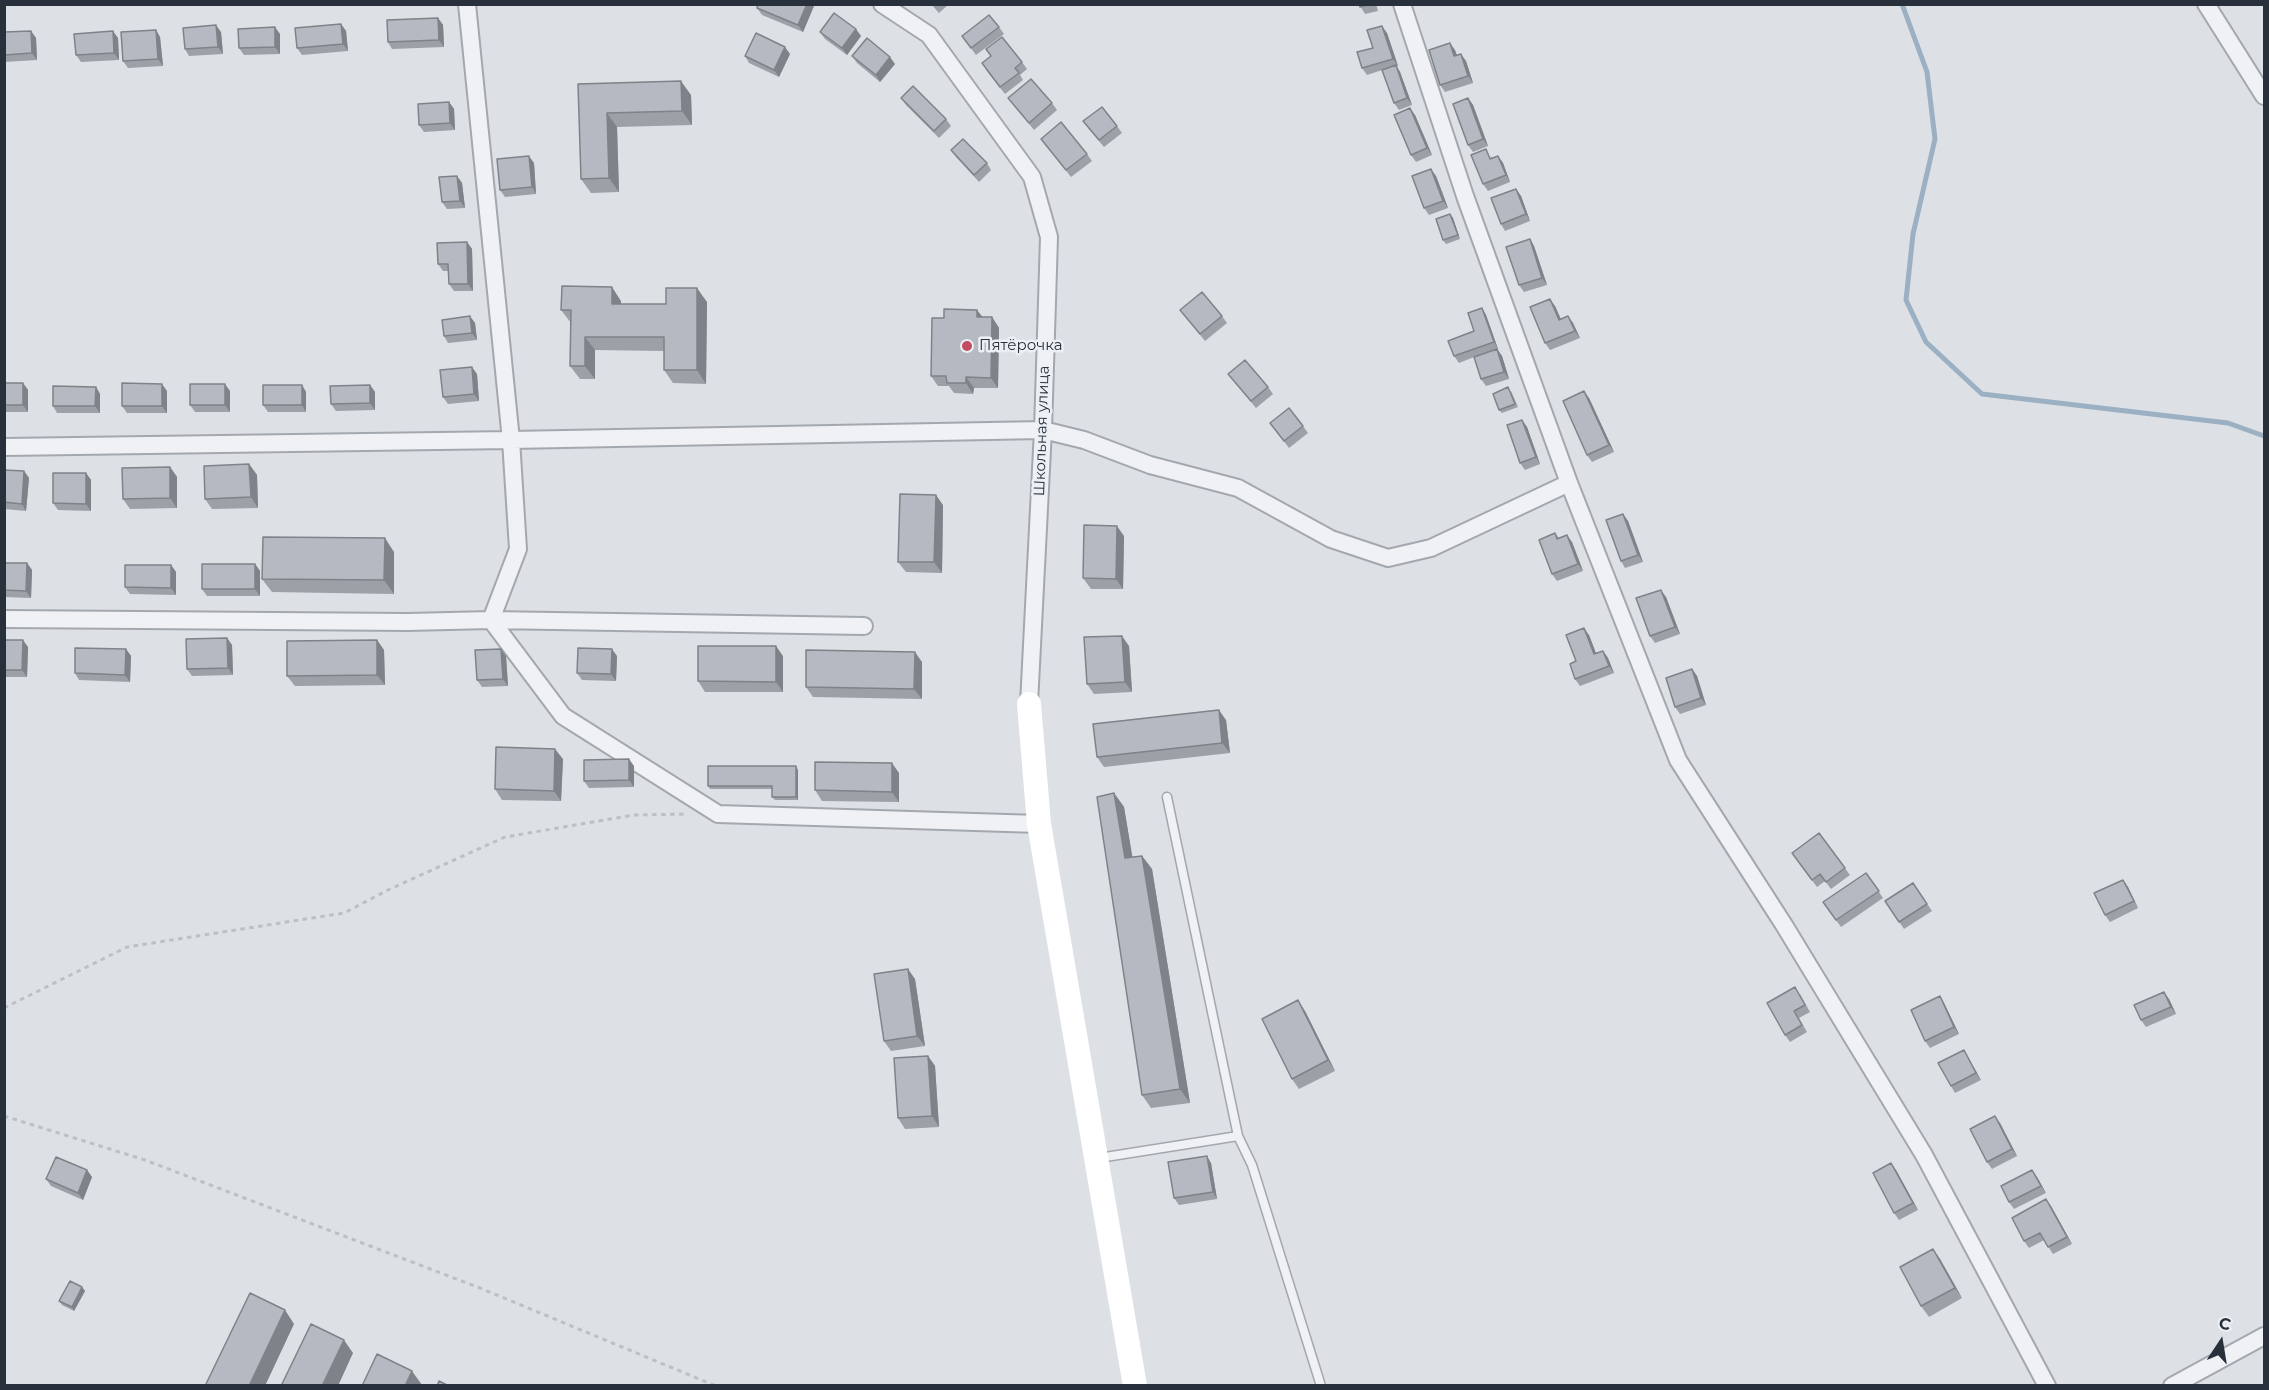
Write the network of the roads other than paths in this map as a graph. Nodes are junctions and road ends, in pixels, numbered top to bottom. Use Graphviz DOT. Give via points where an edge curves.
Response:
graph roads {
  1 [pos="467,4"];
  2 [pos="882,4"];
  3 [pos="1402,4"];
  4 [pos="2206,4"];
  5 [pos="2265,96"];
  6 [pos="1042,430"];
  7 [pos="511,440"];
  8 [pos="4,447"];
  9 [pos="1569,483"];
  10 [pos="4,619"];
  11 [pos="491,620"];
  12 [pos="864,626"];
  13 [pos="1029,704"];
  14 [pos="1167,797"];
  15 [pos="1039,824"];
  16 [pos="1238,1136"];
  17 [pos="1095,1159"];
  18 [pos="2265,1336"];
  19 [pos="1135,1386"];
  20 [pos="1321,1386"];
  21 [pos="2047,1386"];
  22 [pos="2172,1386"];
  1 -- 7 [label="street"];
  2 -- 6 [label="street, Школьная улица" via="929,35 1032,177 1049,237"];
  3 -- 9 [label="street" via="1465,196"];
  4 -- 5 [label="street"];
  6 -- 7 [label="street"];
  6 -- 9 [label="street" via="1238,488 1331,539 1388,558 1431,548"];
  6 -- 13 [label="street, Школьная улица"];
  7 -- 8 [label="street"];
  7 -- 11 [label="street" via="518,549"];
  9 -- 21 [label="street" via="1678,760 1924,1155"];
  10 -- 11 [label="street"];
  11 -- 12 [label="street"];
  11 -- 15 [label="street" via="563,716 718,814"];
  13 -- 15 [label="street"];
  14 -- 16 [label="lane"];
  15 -- 17 [label="street"];
  16 -- 17 [label="lane"];
  16 -- 20 [label="lane" via="1252,1165"];
  17 -- 19 [label="street"];
  18 -- 22 [label="street"];
}
